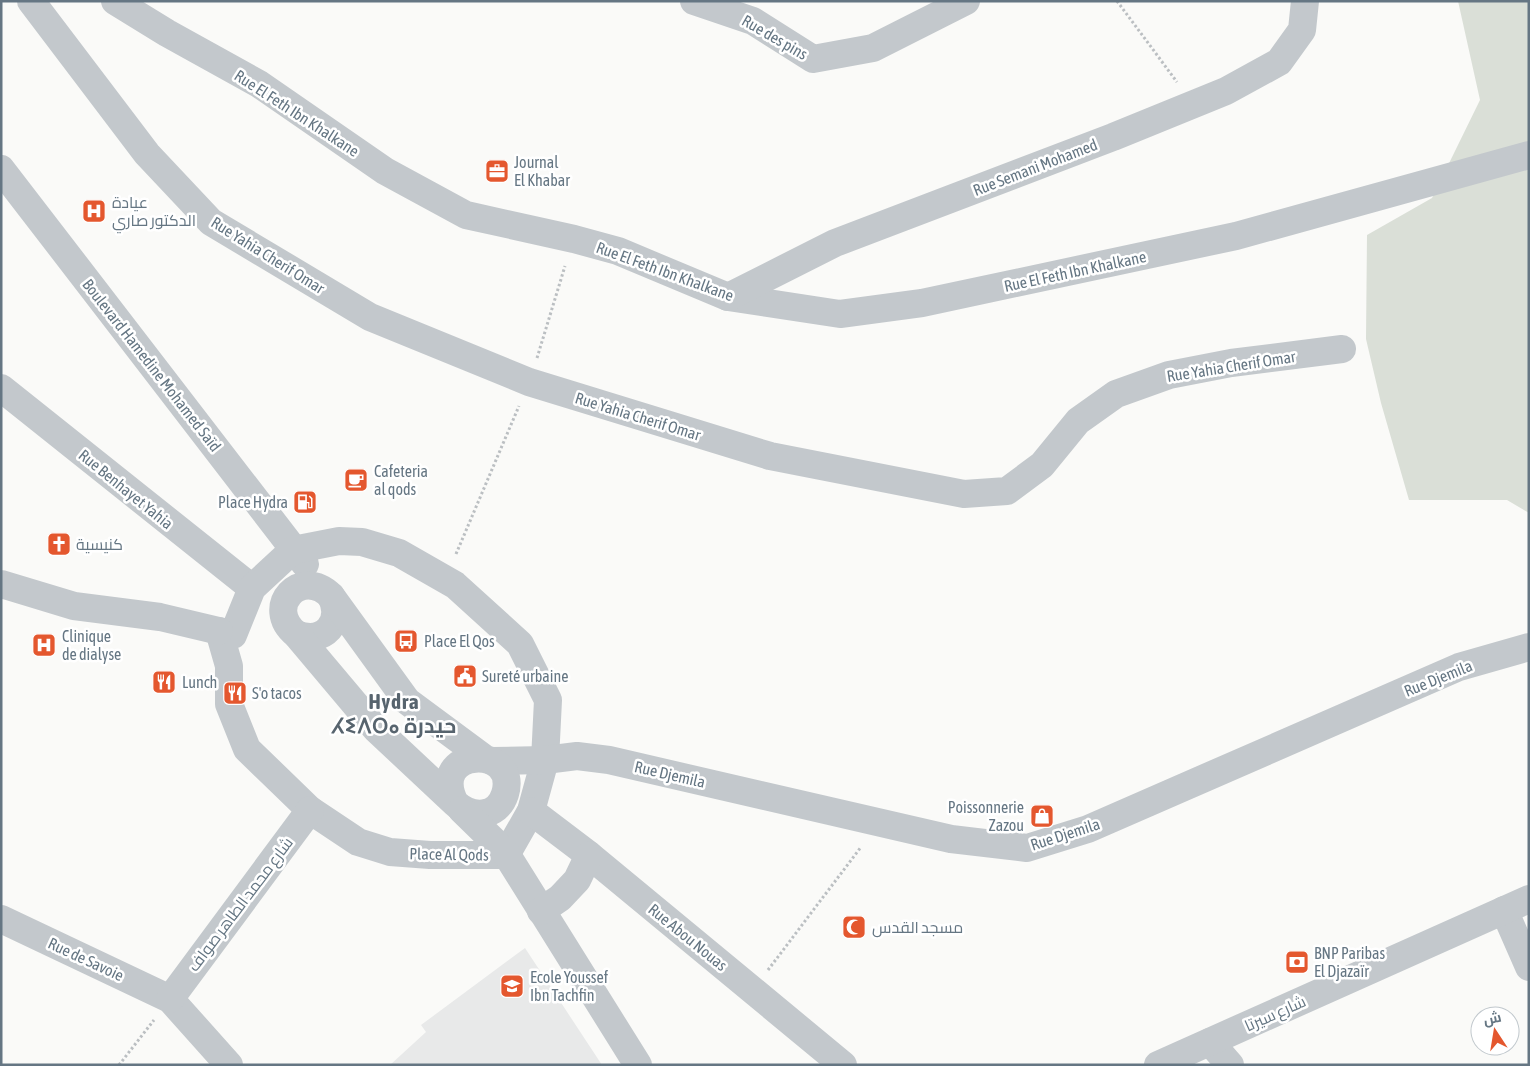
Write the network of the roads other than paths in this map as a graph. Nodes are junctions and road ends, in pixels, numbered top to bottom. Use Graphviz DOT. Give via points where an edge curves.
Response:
graph roads {
  1 [pos="31,1"];
  2 [pos="115,1"];
  3 [pos="694,1"];
  4 [pos="966,1"];
  5 [pos="1305,1"];
  6 [pos="1529,155"];
  7 [pos="1,169"];
  8 [pos="728,297"];
  9 [pos="1342,349"];
  10 [pos="1,388"];
  11 [pos="297,555"];
  12 [pos="1,584"];
  13 [pos="252,588"];
  14 [pos="330,595"];
  15 [pos="284,603"];
  16 [pos="218,631"];
  17 [pos="296,634"];
  18 [pos="1529,647"];
  19 [pos="488,759"];
  20 [pos="545,760"];
  21 [pos="506,786"];
  22 [pos="459,807"];
  23 [pos="310,810"];
  24 [pos="531,811"];
  25 [pos="505,853"];
  26 [pos="589,855"];
  27 [pos="1529,899"];
  28 [pos="1504,910"];
  29 [pos="541,911"];
  30 [pos="1,919"];
  31 [pos="1529,967"];
  32 [pos="170,999"];
  33 [pos="1210,1042"];
  34 [pos="229,1065"];
  35 [pos="638,1065"];
  36 [pos="843,1065"];
  37 [pos="1158,1065"];
  38 [pos="1230,1065"];
  1 -- 9 [label="street, Rue Yahia Cherif Omar" via="146,154 211,222 370,317 529,382 770,456 964,494 1008,490 1042,464 1078,421 1116,394 1168,375 1231,363"];
  2 -- 8 [label="street, Rue El Feth Ibn Khalkane" via="259,84 385,171 466,215 618,251"];
  3 -- 4 [label="street, Rue des pins" via="753,21 813,59 873,48"];
  5 -- 8 [label="street, Rue Semani Mohamed" via="1302,30 1279,62 1226,92 835,243"];
  6 -- 8 [label="street, Rue El Feth Ibn Khalkane" via="1236,236 922,304 840,314"];
  7 -- 11 [label="street, Boulevard Hamedine Mohamed Saïd"];
  10 -- 13 [label="street, Rue Benhayet Yahia"];
  11 -- 13 [label="street"];
  11 -- 14 [label="street, Boulevard Hamedine Mohamed Saïd"];
  11 -- 15 [label="street" via="283,582"];
  11 -- 20 [label="street, Place Al Qods" via="340,541 362,542 399,553 454,585 520,644 548,700"];
  12 -- 16 [label="street" via="74,606 160,617"];
  13 -- 16 [label="street" via="233,636"];
  14 -- 15 [label="street" via="315,585 305,585 288,594"];
  14 -- 17 [label="street" via="336,612 329,629 313,637"];
  14 -- 19 [label="street, Boulevard Hamedine Mohamed Saïd" via="406,701"];
  15 -- 17 [label="street" via="284,621"];
  16 -- 23 [label="street, Place Al Qods" via="229,666 229,704 247,749"];
  17 -- 22 [label="street" via="376,729"];
  18 -- 20 [label="street, Rue Djemila" via="1459,667 1088,829 1027,848 951,839 609,760 577,756"];
  19 -- 20 [label="street, Rue Djemila"];
  19 -- 21 [label="street" via="501,769"];
  19 -- 22 [label="street" via="475,757 465,760 452,774 450,794"];
  20 -- 24 [label="street, Place Al Qods"];
  21 -- 22 [label="street" via="499,805 491,811 472,814"];
  21 -- 25 [label="street"];
  22 -- 25 [label="street"];
  23 -- 25 [label="street, Place Al Qods" via="358,842 390,852 430,855"];
  23 -- 32 [label="street, شارع محمد الطاهر صواف"];
  24 -- 25 [label="street, Place Al Qods"];
  24 -- 26 [label="street, Rue Abou Nouas"];
  25 -- 29 [label="street"];
  26 -- 29 [label="street" via="577,880 560,898"];
  26 -- 36 [label="street, Rue Abou Nouas"];
  27 -- 28 [label="street, شارع سيرتا"];
  28 -- 31 [label="street"];
  28 -- 33 [label="street, شارع سيرتا"];
  29 -- 35 [label="street"];
  30 -- 32 [label="street, Rue de Savoie"];
  32 -- 34 [label="street"];
  33 -- 37 [label="street, شارع سيرتا"];
  33 -- 38 [label="street"];
}
